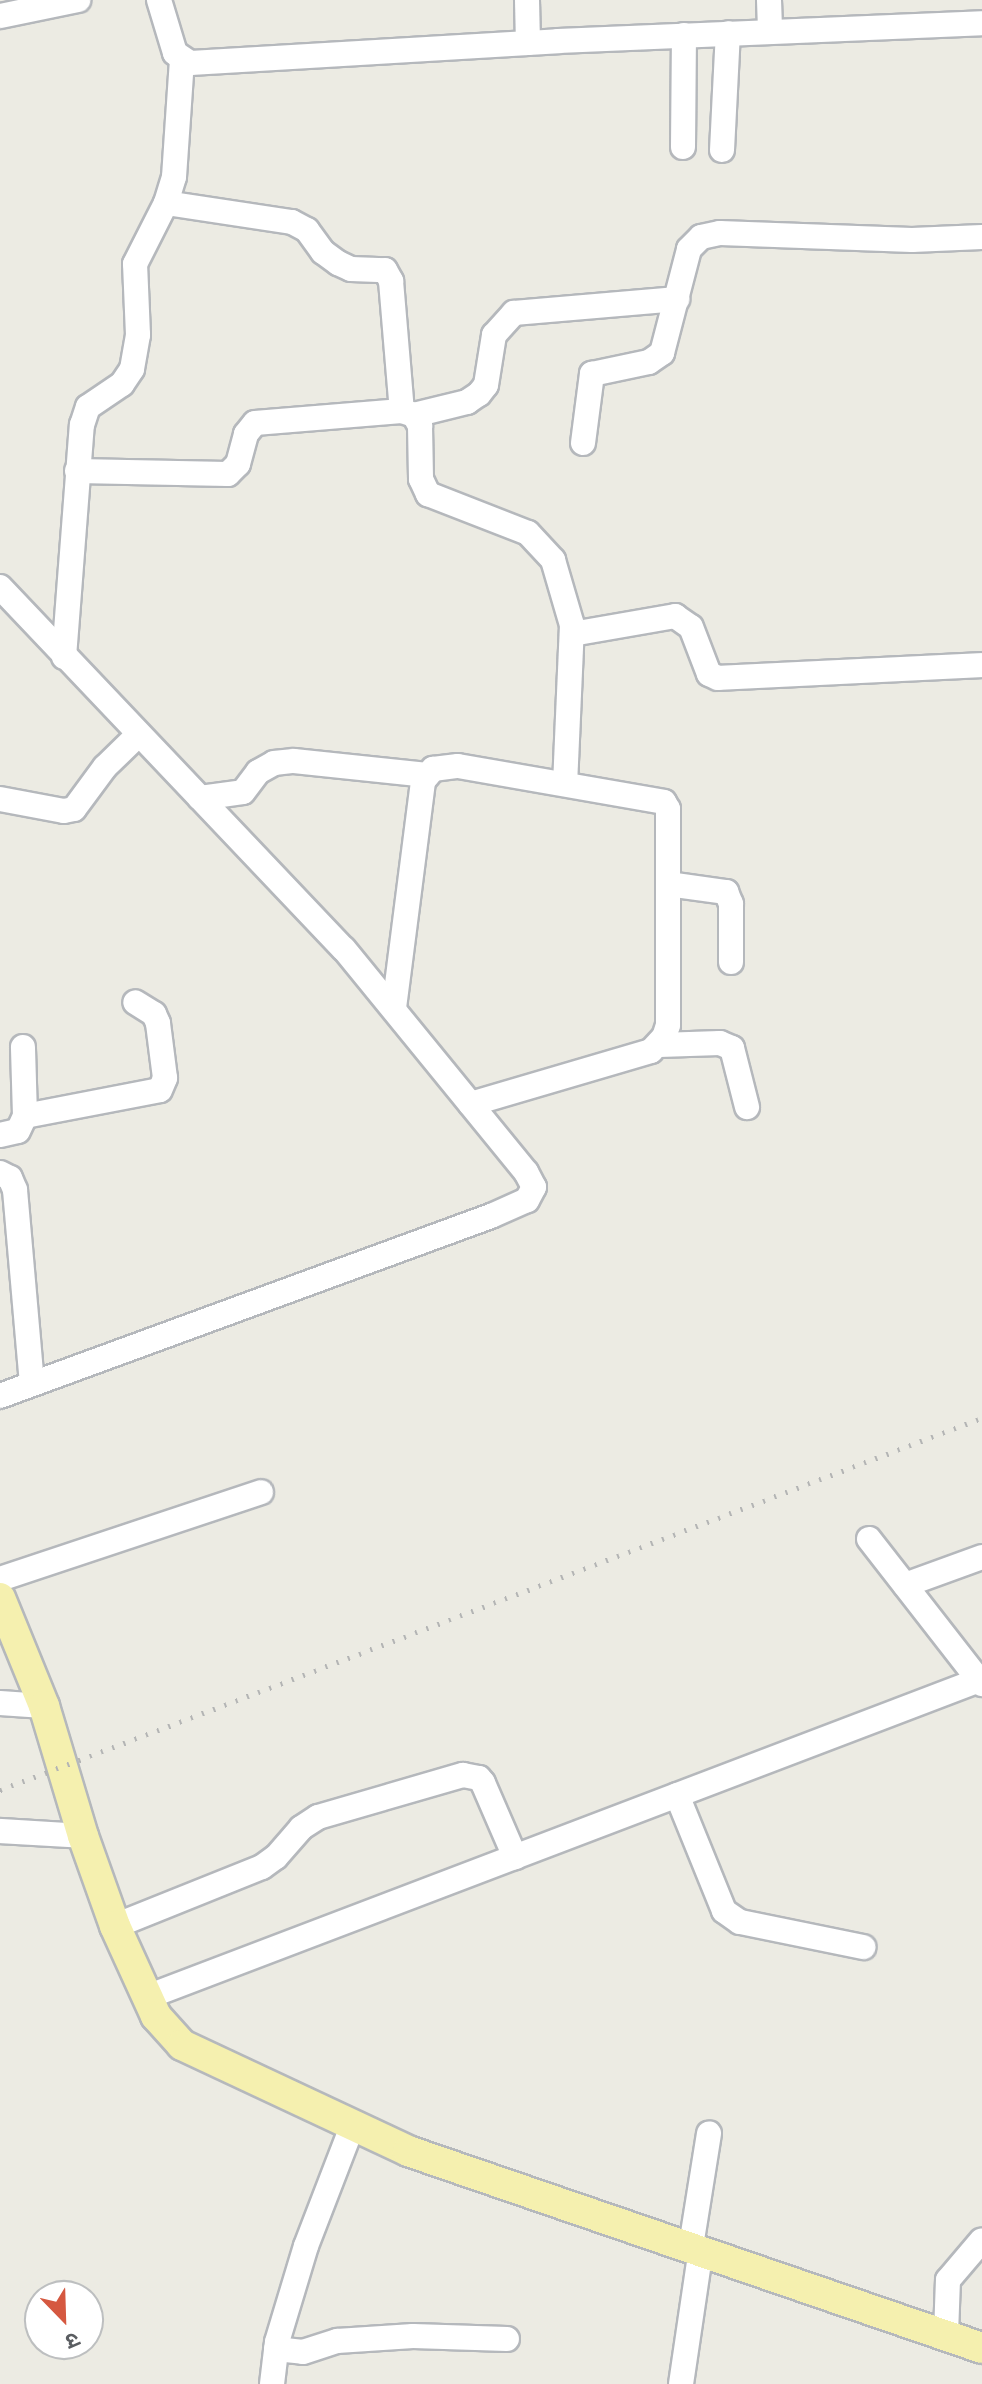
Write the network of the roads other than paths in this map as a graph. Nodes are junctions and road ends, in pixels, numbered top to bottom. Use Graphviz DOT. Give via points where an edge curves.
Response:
graph roads {
  1 [pos="78,0"];
  2 [pos="159,0"];
  3 [pos="527,0"];
  4 [pos="769,0"];
  5 [pos="949,12"];
  6 [pos="0,16"];
  7 [pos="982,23"];
  8 [pos="770,32"];
  9 [pos="728,33"];
  10 [pos="684,35"];
  11 [pos="528,43"];
  12 [pos="182,61"];
  13 [pos="683,147"];
  14 [pos="722,150"];
  15 [pos="166,203"];
  16 [pos="982,237"];
  17 [pos="677,299"];
  18 [pos="408,413"];
  19 [pos="583,443"];
  20 [pos="77,471"];
  21 [pos="0,587"];
  22 [pos="572,634"];
  23 [pos="64,657"];
  24 [pos="982,665"];
  25 [pos="138,735"];
  26 [pos="427,775"];
  27 [pos="565,784"];
  28 [pos="200,798"];
  29 [pos="0,799"];
  30 [pos="668,884"];
  31 [pos="731,962"];
  32 [pos="135,1002"];
  33 [pos="394,1008"];
  34 [pos="659,1045"];
  35 [pos="23,1047"];
  36 [pos="471,1104"];
  37 [pos="747,1107"];
  38 [pos="25,1116"];
  39 [pos="0,1135"];
  40 [pos="0,1173"];
  41 [pos="32,1383"];
  42 [pos="0,1396"];
  43 [pos="261,1492"];
  44 [pos="869,1539"];
  45 [pos="982,1557"];
  46 [pos="0,1579"];
  47 [pos="905,1585"];
  48 [pos="0,1598"];
  49 [pos="981,1681"];
  50 [pos="0,1703"];
  51 [pos="44,1706"];
  52 [pos="677,1795"];
  53 [pos="0,1831"];
  54 [pos="83,1836"];
  55 [pos="515,1857"];
  56 [pos="115,1926"];
  57 [pos="863,1947"];
  58 [pos="147,1997"];
  59 [pos="352,2127"];
  60 [pos="709,2133"];
  61 [pos="982,2240"];
  62 [pos="696,2247"];
  63 [pos="946,2334"];
  64 [pos="507,2339"];
  65 [pos="982,2348"];
  66 [pos="276,2349"];
  67 [pos="272,2384"];
  68 [pos="681,2384"];
  1 -- 6 [label="street"];
  2 -- 12 [label="street" via="171,44"];
  3 -- 11 [label="street"];
  4 -- 8 [label="street"];
  5 -- 7 [label="street"];
  5 -- 8 [label="street"];
  8 -- 9 [label="street"];
  9 -- 10 [label="street"];
  9 -- 14 [label="street"];
  10 -- 11 [label="street"];
  10 -- 13 [label="street"];
  11 -- 12 [label="street"];
  12 -- 15 [label="street" via="178,151"];
  15 -- 18 [label="street" via="292,222 307,230 338,263 351,269 385,270 391,281"];
  15 -- 20 [label="street" via="135,264 138,335 132,369 122,384 85,411"];
  16 -- 17 [label="street" via="710,234 689,249"];
  17 -- 18 [label="street" via="514,313 494,335 486,385 479,394 467,402"];
  17 -- 19 [label="street" via="657,358 592,374"];
  18 -- 20 [label="street" via="255,423 246,434 238,464 228,474"];
  18 -- 22 [label="street" via="420,426 421,479 428,494 538,541 563,586"];
  20 -- 23 [label="street"];
  21 -- 23 [label="street"];
  22 -- 24 [label="street" via="675,616 691,627 709,674 718,678"];
  22 -- 27 [label="street"];
  23 -- 25 [label="street"];
  25 -- 28 [label="street"];
  25 -- 29 [label="street" via="105,767 74,809"];
  26 -- 27 [label="street" via="445,765"];
  26 -- 28 [label="street" via="274,763 258,772 243,792"];
  26 -- 33 [label="street"];
  27 -- 30 [label="street" via="664,802"];
  28 -- 33 [label="street"];
  30 -- 31 [label="street" via="726,892 731,904"];
  30 -- 34 [label="street" via="668,1025"];
  32 -- 38 [label="street" via="158,1023 165,1078 160,1090"];
  33 -- 36 [label="street"];
  34 -- 36 [label="street"];
  34 -- 37 [label="street" via="720,1043 732,1048"];
  35 -- 38 [label="street"];
  36 -- 41 [label="street" via="532,1181 533,1194 527,1200 190,1329"];
  38 -- 39 [label="street" via="18,1131"];
  40 -- 41 [label="street" via="10,1178 15,1190"];
  41 -- 42 [label="street"];
  43 -- 46 [label="street"];
  44 -- 47 [label="street"];
  45 -- 47 [label="street"];
  47 -- 49 [label="street"];
  48 -- 51 [label="main road"];
  49 -- 52 [label="street"];
  50 -- 51 [label="street"];
  51 -- 54 [label="main road"];
  52 -- 55 [label="street"];
  52 -- 57 [label="street" via="724,1911 740,1922"];
  53 -- 54 [label="street"];
  54 -- 56 [label="main road"];
  55 -- 56 [label="street" via="483,1783 463,1775 318,1817 262,1867"];
  55 -- 58 [label="street"];
  56 -- 58 [label="main road"];
  58 -- 59 [label="main road" via="182,2045"];
  59 -- 62 [label="main road" via="472,2174"];
  59 -- 66 [label="street" via="306,2246"];
  60 -- 62 [label="street"];
  61 -- 63 [label="street" via="948,2280"];
  62 -- 63 [label="main road"];
  62 -- 68 [label="street"];
  63 -- 65 [label="main road"];
  64 -- 66 [label="street" via="413,2336 337,2341 303,2352"];
  66 -- 67 [label="street"];
}
